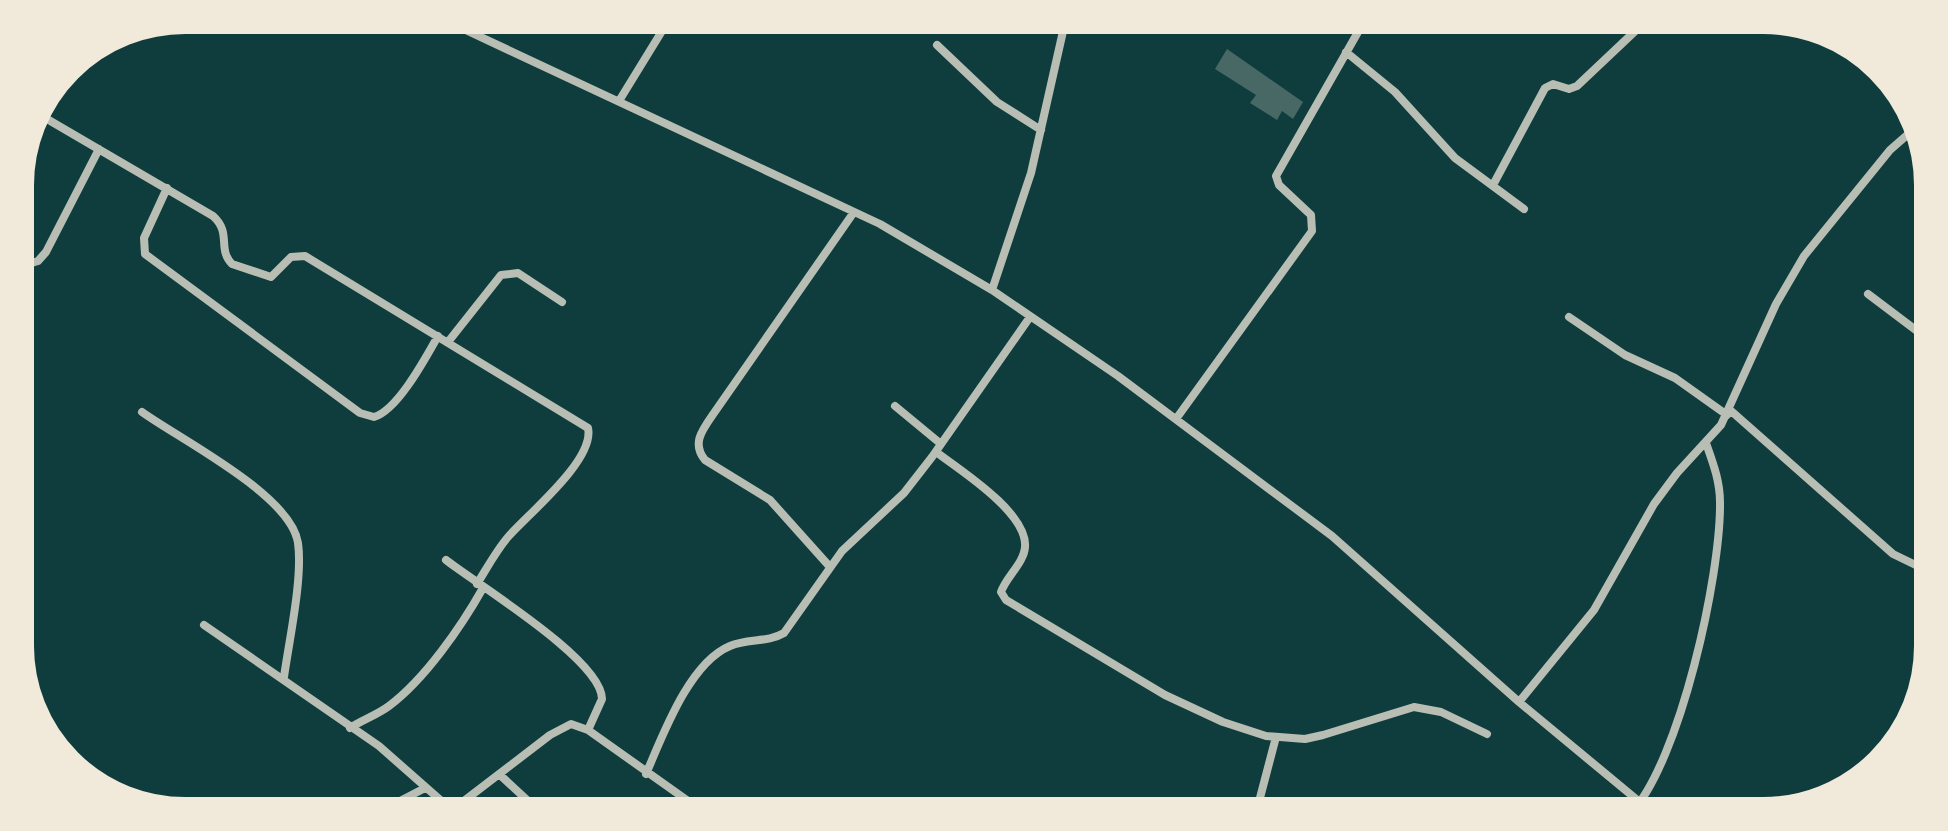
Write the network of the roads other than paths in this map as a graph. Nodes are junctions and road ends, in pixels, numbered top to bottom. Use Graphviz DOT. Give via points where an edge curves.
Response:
graph roads {
  1 [pos="470,32"];
  2 [pos="661,32"];
  3 [pos="1063,32"];
  4 [pos="1358,32"];
  5 [pos="1634,32"];
  6 [pos="937,45"];
  7 [pos="1346,52"];
  8 [pos="619,101"];
  9 [pos="47,119"];
  10 [pos="1041,130"];
  11 [pos="1907,135"];
  12 [pos="99,149"];
  13 [pos="1493,185"];
  14 [pos="167,188"];
  15 [pos="1524,209"];
  16 [pos="854,212"];
  17 [pos="32,263"];
  18 [pos="992,290"];
  19 [pos="1868,294"];
  20 [pos="562,302"];
  21 [pos="1030,317"];
  22 [pos="1569,317"];
  23 [pos="1916,330"];
  24 [pos="438,336"];
  25 [pos="448,342"];
  26 [pos="895,406"];
  27 [pos="142,412"];
  28 [pos="1728,412"];
  29 [pos="1176,419"];
  30 [pos="1706,443"];
  31 [pos="938,448"];
  32 [pos="446,560"];
  33 [pos="1916,565"];
  34 [pos="830,567"];
  35 [pos="480,586"];
  36 [pos="204,625"];
  37 [pos="284,677"];
  38 [pos="1519,702"];
  39 [pos="350,728"];
  40 [pos="588,730"];
  41 [pos="1487,734"];
  42 [pos="1276,737"];
  43 [pos="499,774"];
  44 [pos="646,774"];
  45 [pos="425,788"];
  46 [pos="404,799"];
  47 [pos="437,799"];
  48 [pos="467,799"];
  49 [pos="526,799"];
  50 [pos="684,799"];
  51 [pos="1260,799"];
  52 [pos="1635,799"];
  53 [pos="1642,799"];
  1 -- 8 [label="street"];
  2 -- 8 [label="street"];
  3 -- 10 [label="street"];
  4 -- 7 [label="street"];
  5 -- 13 [label="street" via="1577,86 1545,88"];
  6 -- 10 [label="street" via="997,102"];
  7 -- 13 [label="street" via="1395,92 1455,158"];
  7 -- 29 [label="street" via="1276,176 1311,215 1312,231"];
  8 -- 16 [label="street"];
  9 -- 12 [label="street"];
  10 -- 18 [label="street"];
  11 -- 28 [label="street" via="1796,268"];
  12 -- 14 [label="street"];
  12 -- 17 [label="street" via="46,252"];
  13 -- 15 [label="street"];
  14 -- 24 [label="street" via="221,223 226,258 232,264 271,277 291,257 305,256"];
  14 -- 24 [label="street" via="144,238 145,254 360,413 374,417 387,410"];
  16 -- 18 [label="street"];
  16 -- 34 [label="street" via="697,442 705,460 770,500"];
  18 -- 21 [label="street"];
  19 -- 23 [label="street"];
  20 -- 25 [label="street" via="518,273 501,275"];
  21 -- 29 [label="street"];
  21 -- 31 [label="street"];
  22 -- 28 [label="street"];
  24 -- 25 [label="street"];
  25 -- 35 [label="street" via="582,421 590,436 556,488 508,537"];
  26 -- 31 [label="street"];
  27 -- 37 [label="street" via="263,493 292,526 297,566"];
  28 -- 30 [label="street"];
  28 -- 33 [label="street" via="1893,554"];
  29 -- 38 [label="street" via="1332,536"];
  30 -- 38 [label="street" via="1654,504 1574,637"];
  30 -- 53 [label="street" via="1717,472 1720,502 1708,596 1665,759"];
  31 -- 34 [label="street" via="904,493"];
  31 -- 42 [label="street" via="998,500 1025,542 1024,553 1003,585 1006,600 1165,695 1233,726"];
  32 -- 35 [label="street"];
  34 -- 44 [label="street" via="784,633 729,646 711,660 675,710"];
  35 -- 39 [label="street" via="457,630 404,691"];
  35 -- 40 [label="street" via="549,633 597,682 602,699"];
  36 -- 37 [label="street"];
  37 -- 39 [label="street"];
  38 -- 52 [label="street"];
  39 -- 45 [label="street" via="379,746"];
  40 -- 43 [label="street" via="571,724 562,727"];
  40 -- 44 [label="street"];
  41 -- 42 [label="street" via="1441,712 1414,707 1323,735"];
  42 -- 51 [label="street"];
  43 -- 48 [label="street"];
  43 -- 49 [label="street"];
  44 -- 50 [label="street"];
  45 -- 46 [label="street"];
  45 -- 47 [label="street"];
}
